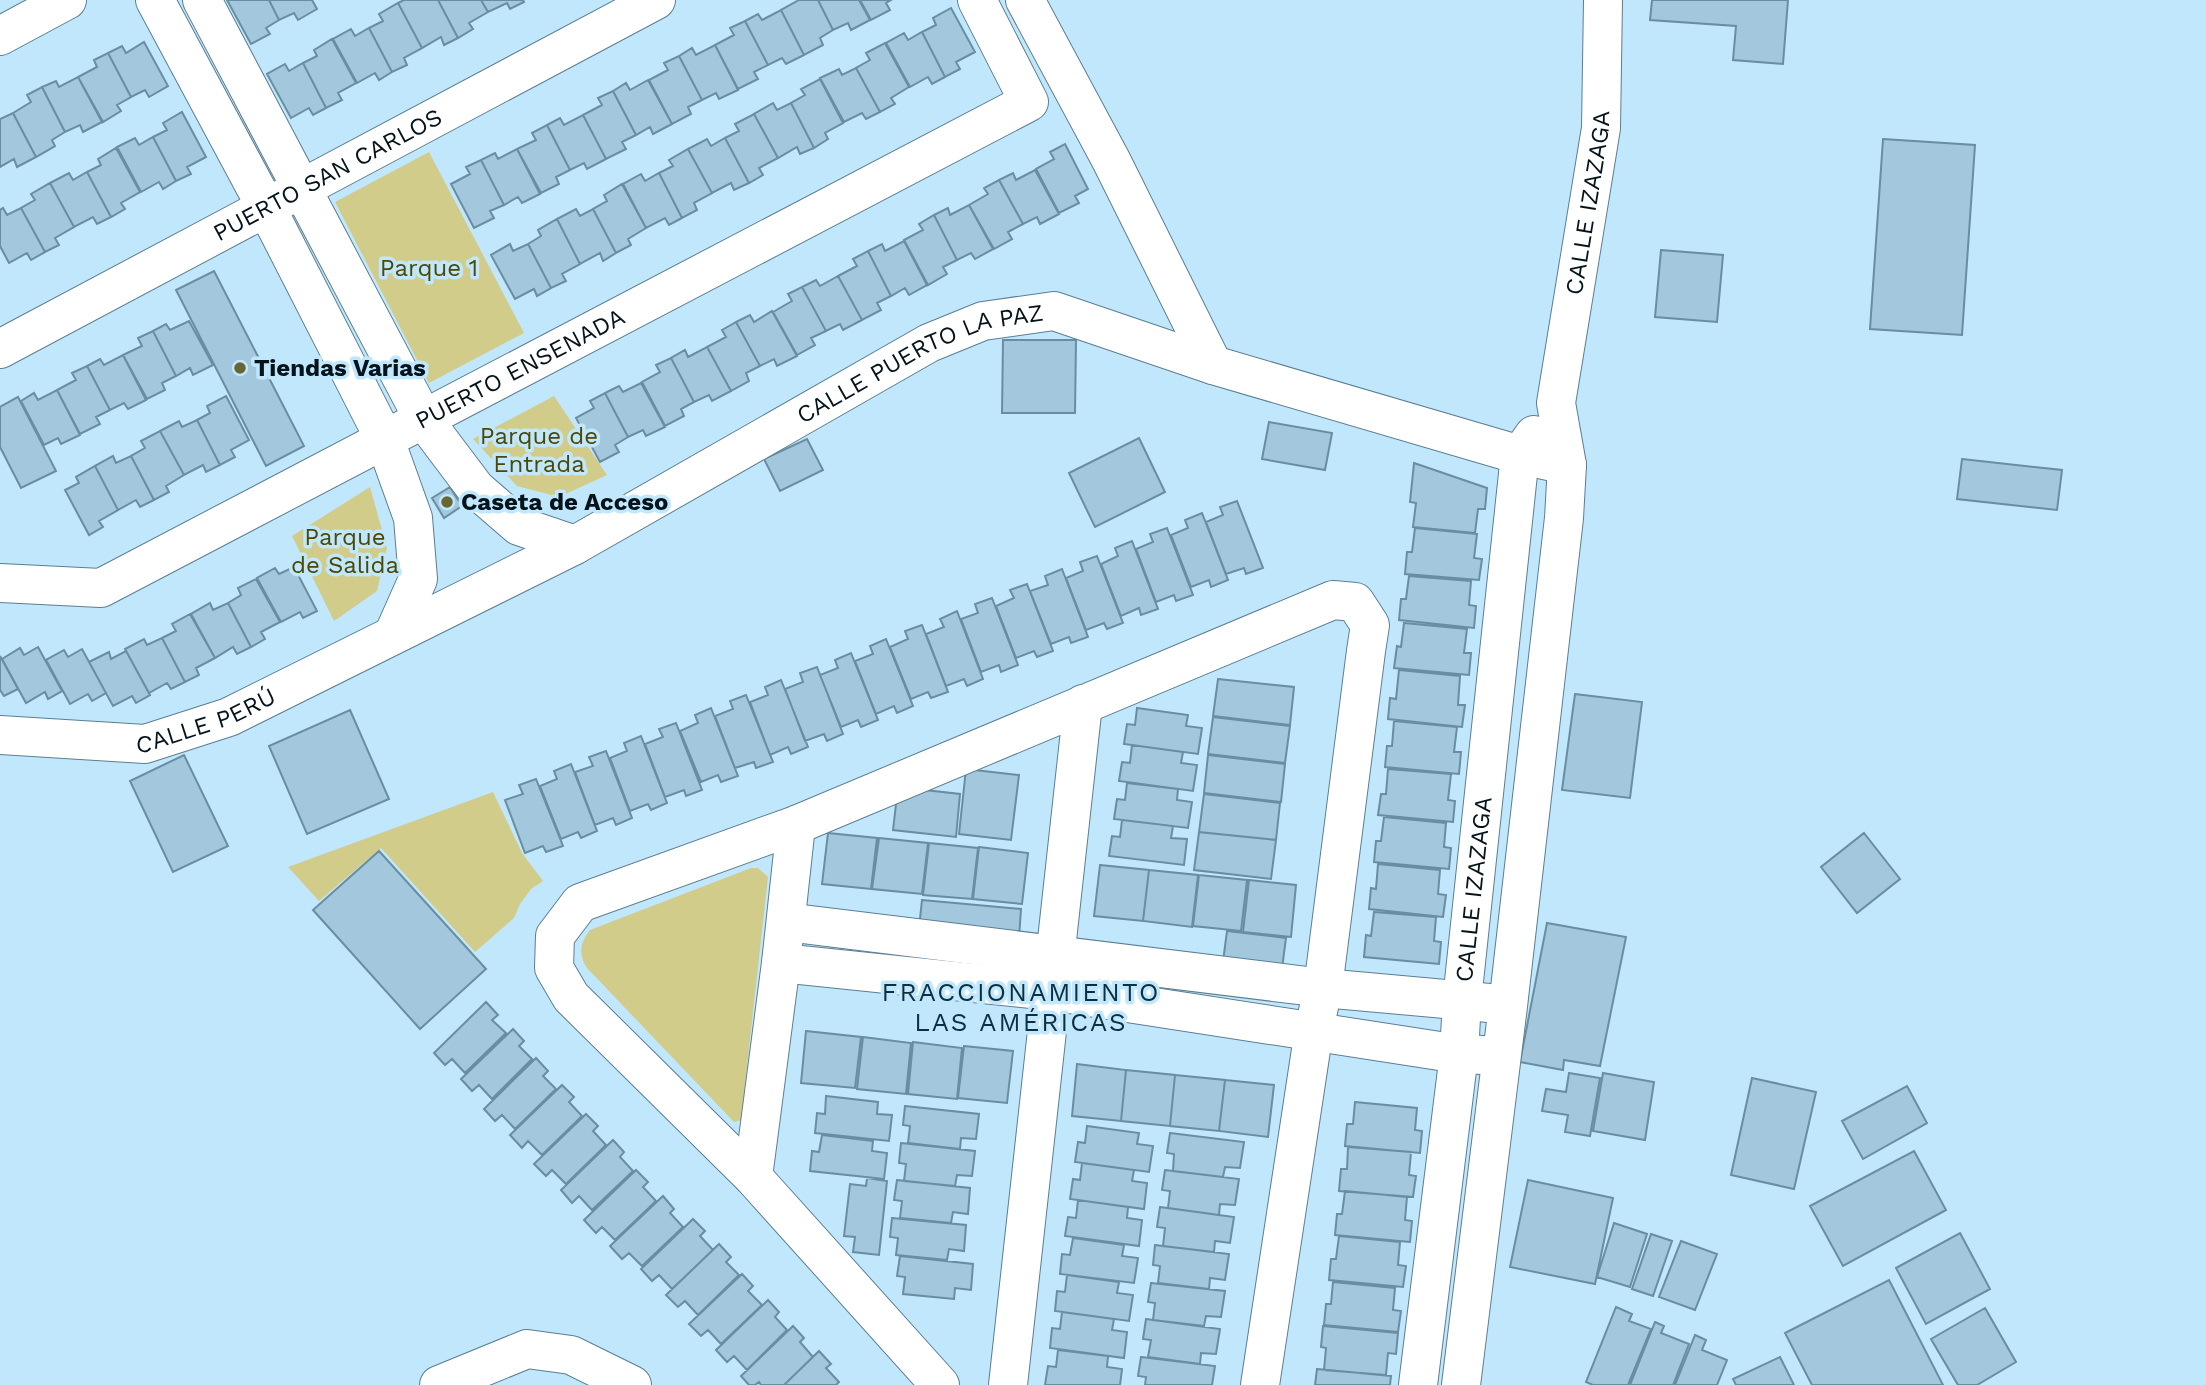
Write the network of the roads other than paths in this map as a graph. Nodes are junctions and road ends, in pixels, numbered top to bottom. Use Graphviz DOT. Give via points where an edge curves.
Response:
graph roads {
  1 [pos="68,0"];
  2 [pos="155,0"];
  3 [pos="202,0"];
  4 [pos="656,0"];
  5 [pos="977,0"];
  6 [pos="1025,0"];
  7 [pos="1603,0"];
  8 [pos="0,36"];
  9 [pos="302,188"];
  10 [pos="266,207"];
  11 [pos="0,349"];
  12 [pos="1213,365"];
  13 [pos="1556,403"];
  14 [pos="424,420"];
  15 [pos="385,440"];
  16 [pos="1520,455"];
  17 [pos="1567,466"];
  18 [pos="575,545"];
  19 [pos="0,583"];
  20 [pos="394,633"];
  21 [pos="1083,704"];
  22 [pos="0,736"];
  23 [pos="796,825"];
  24 [pos="786,922"];
  25 [pos="781,963"];
  26 [pos="1052,973"];
  27 [pos="1323,988"];
  28 [pos="1462,1000"];
  29 [pos="1508,1006"];
  30 [pos="1314,1030"];
  31 [pos="1459,1054"];
  32 [pos="1501,1057"];
  33 [pos="752,1177"];
  34 [pos="439,1385"];
  35 [pos="632,1385"];
  36 [pos="940,1385"];
  37 [pos="1008,1385"];
  38 [pos="1260,1385"];
  39 [pos="1418,1385"];
  40 [pos="1461,1385"];
  1 -- 8 [label="street"];
  2 -- 10 [label="street"];
  3 -- 9 [label="street"];
  4 -- 9 [label="street, PUERTO SAN CARLOS"];
  5 -- 14 [label="street, PUERTO ENSENADA" via="1029,102"];
  6 -- 12 [label="street"];
  7 -- 13 [label="street, CALLE IZAZAGA" via="1601,128"];
  9 -- 10 [label="street, PUERTO SAN CARLOS"];
  9 -- 14 [label="street"];
  10 -- 11 [label="street, PUERTO SAN CARLOS"];
  10 -- 15 [label="street"];
  12 -- 16 [label="street, CALLE PUERTO LA PAZ"];
  12 -- 18 [label="street, CALLE PUERTO LA PAZ" via="1054,311 983,321 929,343"];
  13 -- 16 [label="street, CALLE IZAZAGA"];
  13 -- 17 [label="street, CALLE IZAZAGA"];
  14 -- 15 [label="street, PUERTO ENSENADA"];
  14 -- 18 [label="street" via="476,489 519,526"];
  15 -- 19 [label="street, PUERTO ENSENADA" via="101,588"];
  15 -- 20 [label="street" via="413,518 418,579"];
  16 -- 17 [label="street, CALLE PUERTO LA PAZ"];
  16 -- 28 [label="street, CALLE IZAZAGA"];
  17 -- 29 [label="street, CALLE IZAZAGA"];
  18 -- 20 [label="street, CALLE PUERTO LA PAZ"];
  20 -- 22 [label="street, CALLE PERÚ" via="229,718 145,744"];
  21 -- 23 [label="street"];
  21 -- 26 [label="street"];
  21 -- 27 [label="street" via="1333,600 1355,602 1370,625"];
  23 -- 24 [label="street"];
  23 -- 33 [label="street" via="580,903 555,936 554,968 571,997"];
  24 -- 25 [label="street"];
  24 -- 26 [label="street"];
  25 -- 26 [label="street"];
  25 -- 33 [label="street"];
  26 -- 27 [label="street"];
  26 -- 30 [label="street"];
  26 -- 37 [label="street"];
  27 -- 28 [label="street"];
  27 -- 30 [label="street"];
  28 -- 29 [label="street"];
  28 -- 31 [label="street, CALLE IZAZAGA"];
  29 -- 32 [label="street, CALLE IZAZAGA"];
  30 -- 31 [label="street"];
  30 -- 38 [label="street"];
  31 -- 32 [label="street"];
  31 -- 39 [label="street, CALLE IZAZAGA"];
  32 -- 40 [label="street, CALLE IZAZAGA"];
  33 -- 36 [label="street"];
  34 -- 35 [label="street" via="527,1349 571,1355"];
}
